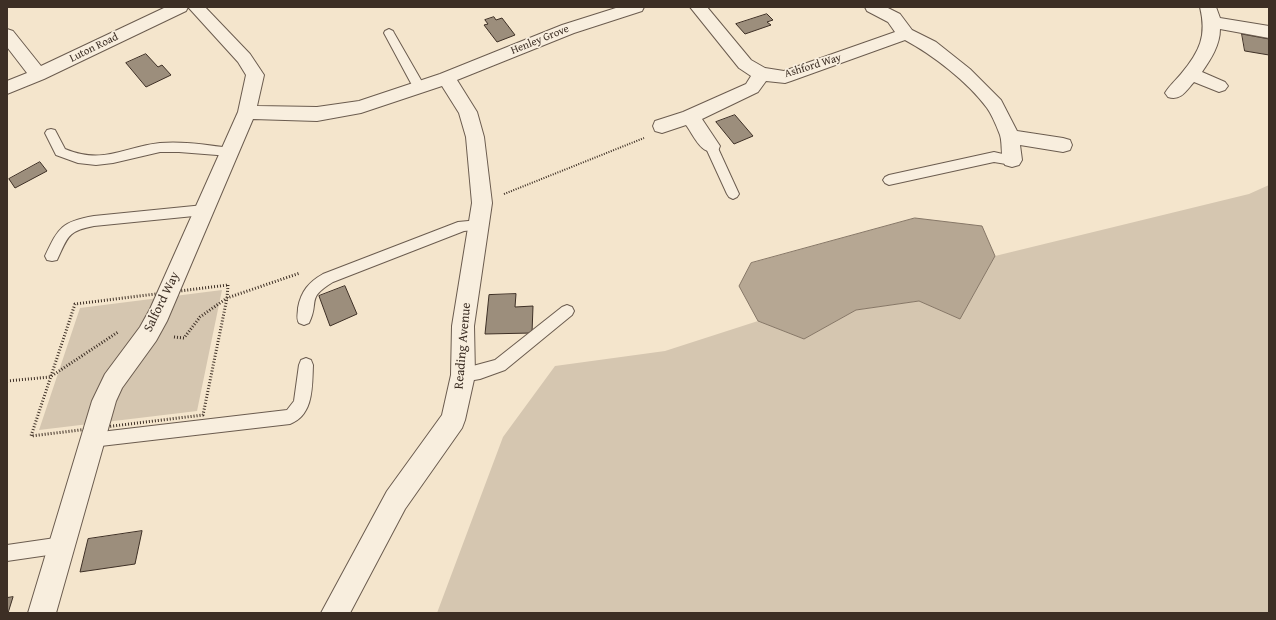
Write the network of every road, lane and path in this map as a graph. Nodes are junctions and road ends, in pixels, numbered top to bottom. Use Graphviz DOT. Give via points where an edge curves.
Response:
graph roads {
  1 [pos="180,7"];
  2 [pos="196,7"];
  3 [pos="636,7"];
  4 [pos="698,7"];
  5 [pos="873,7"];
  6 [pos="1210,15"];
  7 [pos="1269,32"];
  8 [pos="389,33"];
  9 [pos="906,34"];
  10 [pos="7,35"];
  11 [pos="761,74"];
  12 [pos="1191,74"];
  13 [pos="38,75"];
  14 [pos="446,78"];
  15 [pos="1219,86"];
  16 [pos="419,87"];
  17 [pos="7,88"];
  18 [pos="1174,94"];
  19 [pos="247,112"];
  20 [pos="690,117"];
  21 [pos="662,126"];
  22 [pos="51,133"];
  23 [pos="1010,138"];
  24 [pos="1063,145"];
  25 [pos="711,146"];
  26 [pos="230,152"];
  27 [pos="1012,160"];
  28 [pos="889,180"];
  29 [pos="733,194"];
  30 [pos="482,203"];
  31 [pos="204,210"];
  32 [pos="479,225"];
  33 [pos="52,256"];
  34 [pos="168,293"];
  35 [pos="227,298"];
  36 [pos="566,311"];
  37 [pos="304,319"];
  38 [pos="148,334"];
  39 [pos="306,365"];
  40 [pos="463,375"];
  41 [pos="50,377"];
  42 [pos="7,382"];
  43 [pos="93,434"];
  44 [pos="62,545"];
  45 [pos="7,553"];
  46 [pos="42,613"];
  47 [pos="335,613"];
  1 -- 13 [label="street, Luton Road"];
  2 -- 19 [label="street, Salford Way" via="244,58 255,75"];
  3 -- 14 [label="street, Henley Grove" via="568,29"];
  4 -- 11 [label="street, Ashford Way" via="745,64"];
  5 -- 9 [label="street" via="894,18"];
  6 -- 7 [label="street"];
  6 -- 12 [label="street" via="1210,40"];
  8 -- 16 [label="lane"];
  9 -- 11 [label="street, Ashford Way" via="785,77"];
  9 -- 23 [label="street" via="930,46 964,73 995,105"];
  10 -- 13 [label="street"];
  11 -- 20 [label="street" via="752,88"];
  12 -- 15 [label="street"];
  12 -- 18 [label="street"];
  13 -- 17 [label="street, Luton Road"];
  14 -- 16 [label="street, Henley Grove"];
  14 -- 30 [label="street, Reading Avenue" via="468,112 472,124"];
  16 -- 19 [label="street, Henley Grove" via="361,107 317,114"];
  19 -- 26 [label="street, Salford Way"];
  20 -- 21 [label="street"];
  20 -- 25 [label="street"];
  21 -- 30 [label="path" via="659,132"];
  22 -- 26 [label="lane" via="60,152 75,159 94,162 162,148"];
  23 -- 24 [label="street"];
  23 -- 27 [label="street"];
  25 -- 29 [label="lane"];
  26 -- 31 [label="street, Salford Way"];
  27 -- 28 [label="lane" via="994,158"];
  30 -- 32 [label="street, Reading Avenue"];
  31 -- 33 [label="lane" via="94,221 69,227"];
  31 -- 34 [label="street, Salford Way"];
  32 -- 37 [label="lane" via="463,226 318,283 307,294"];
  32 -- 40 [label="street, Reading Avenue" via="463,326"];
  34 -- 35 [label="path" via="228,285"];
  34 -- 38 [label="street, Salford Way"];
  34 -- 41 [label="path" via="75,304"];
  35 -- 38 [label="path" via="200,317 184,338"];
  35 -- 43 [label="path" via="204,415"];
  36 -- 40 [label="lane" via="500,365"];
  38 -- 41 [label="path" via="120,330"];
  38 -- 43 [label="street, Salford Way" via="112,381"];
  39 -- 43 [label="lane" via="301,405 296,414 290,417"];
  40 -- 47 [label="street, Reading Avenue" via="453,420 396,500"];
  41 -- 42 [label="path"];
  41 -- 43 [label="path" via="31,436"];
  43 -- 44 [label="street, Salford Way"];
  44 -- 45 [label="lane"];
  44 -- 46 [label="street, Salford Way"];
}
